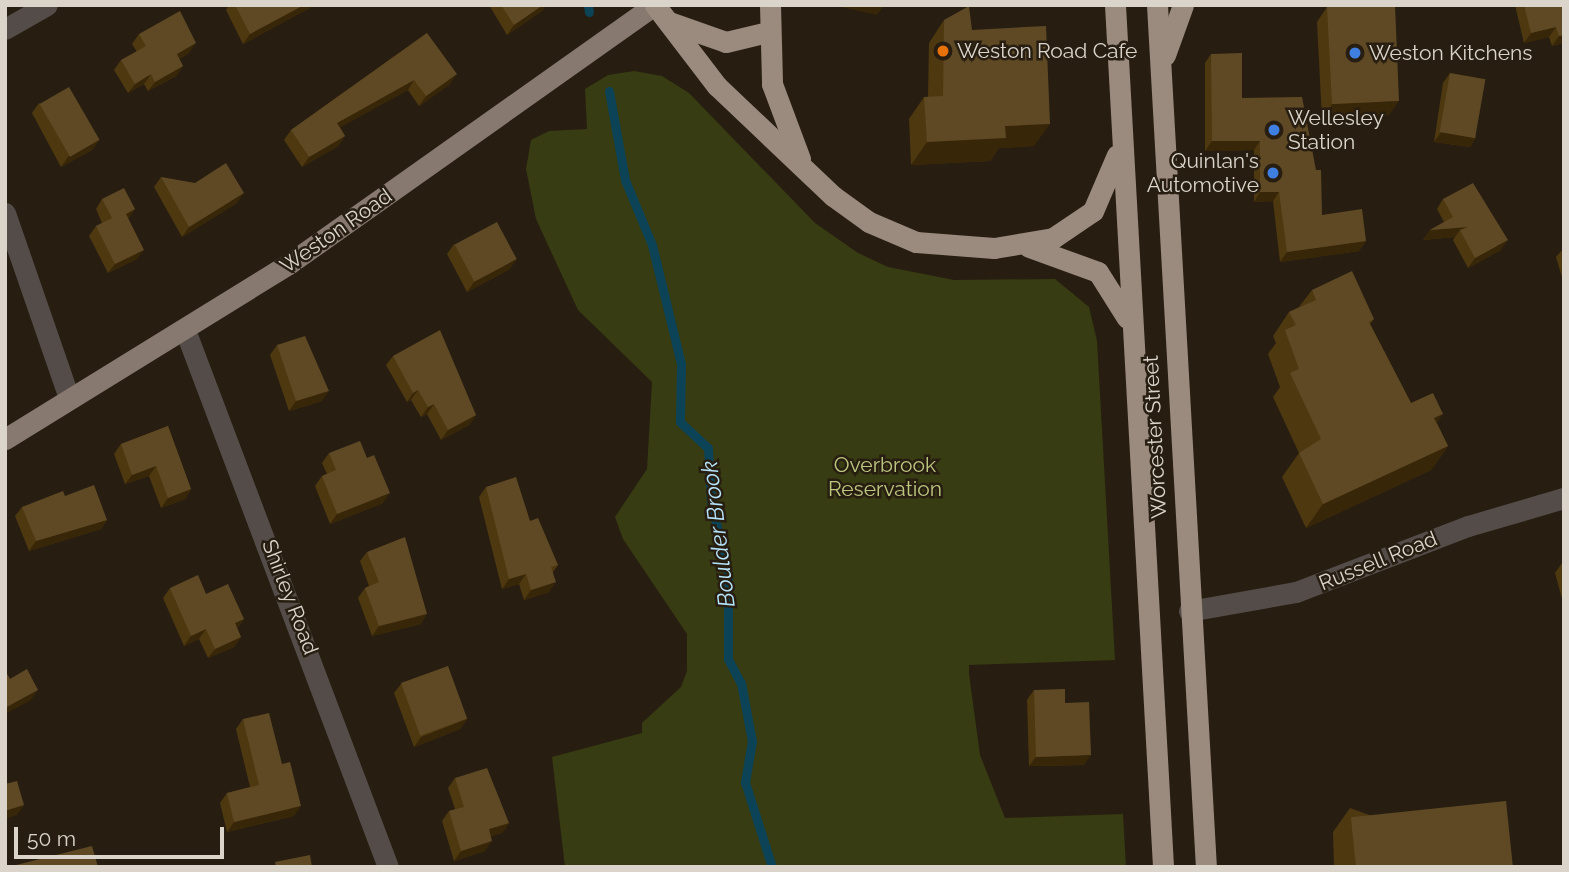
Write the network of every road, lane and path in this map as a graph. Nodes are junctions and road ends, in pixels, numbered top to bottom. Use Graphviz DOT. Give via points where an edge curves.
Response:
graph roads {
  1 [pos="47,5"];
  2 [pos="770,5"];
  3 [pos="1115,5"];
  4 [pos="1157,5"];
  5 [pos="1183,5"];
  6 [pos="659,11"];
  7 [pos="5,28"];
  8 [pos="768,32"];
  9 [pos="1160,78"];
  10 [pos="1121,123"];
  11 [pos="806,170"];
  12 [pos="5,213"];
  13 [pos="1020,246"];
  14 [pos="185,330"];
  15 [pos="1133,341"];
  16 [pos="69,398"];
  17 [pos="5,439"];
  18 [pos="1564,498"];
  19 [pos="1189,611"];
  20 [pos="388,867"];
  21 [pos="1163,867"];
  22 [pos="1206,867"];
  1 -- 7 [label="street"];
  2 -- 8 [label="highway"];
  3 -- 10 [label="highway, Worcester Street"];
  4 -- 9 [label="highway, Worcester Street"];
  5 -- 9 [label="highway"];
  6 -- 8 [label="highway" via="726,42"];
  6 -- 11 [label="highway" via="717,86"];
  6 -- 14 [label="main road, Weston Road"];
  8 -- 11 [label="highway" via="779,108"];
  9 -- 19 [label="highway, Worcester Street"];
  10 -- 13 [label="highway" via="1113,173 1093,211 1072,229"];
  10 -- 15 [label="highway, Worcester Street"];
  11 -- 13 [label="highway" via="860,217 906,239 949,247"];
  12 -- 16 [label="street"];
  13 -- 15 [label="highway" via="1063,254 1105,278 1122,302"];
  14 -- 16 [label="main road, Weston Road"];
  14 -- 20 [label="street, Shirley Road"];
  15 -- 21 [label="highway, Worcester Street"];
  16 -- 17 [label="main road, Weston Road"];
  18 -- 19 [label="street, Russell Road" via="1476,523 1296,593"];
  19 -- 22 [label="highway, Worcester Street"];
}
